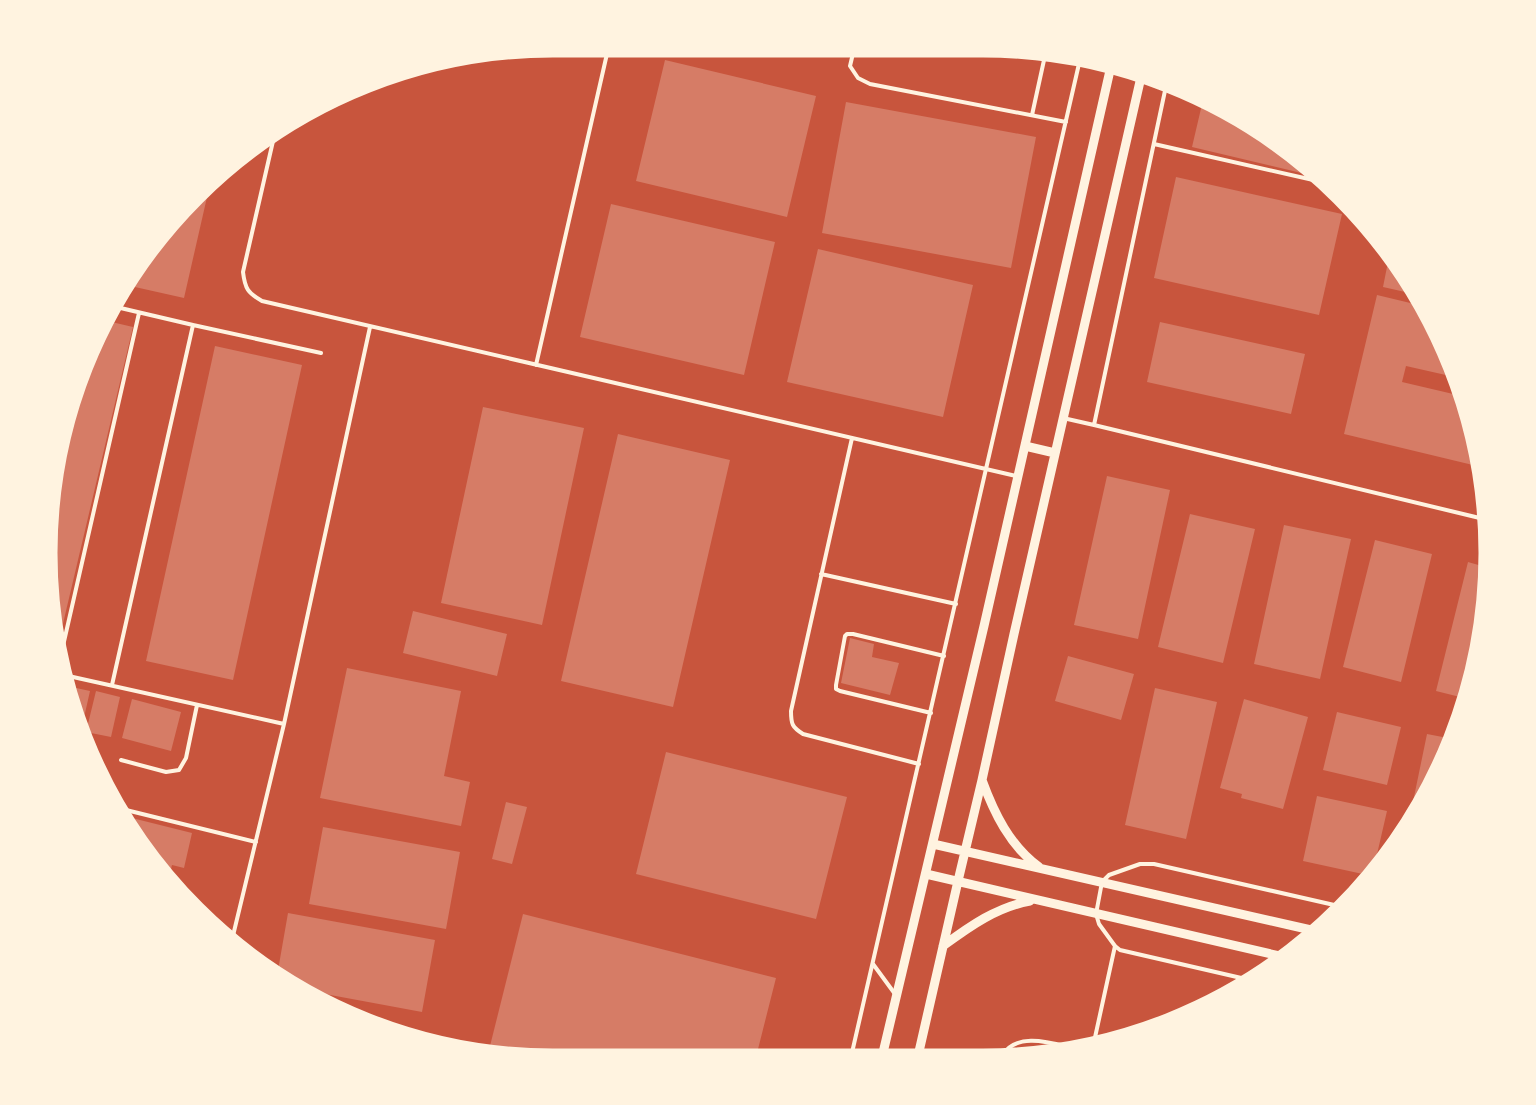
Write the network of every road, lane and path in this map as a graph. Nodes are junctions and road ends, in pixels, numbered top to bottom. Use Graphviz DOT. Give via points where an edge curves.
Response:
graph roads {
  1 [pos="606,56"];
  2 [pos="852,56"];
  3 [pos="1044,60"];
  4 [pos="1079,65"];
  5 [pos="1110,72"];
  6 [pos="1140,81"];
  7 [pos="1166,90"];
  8 [pos="1032,115"];
  9 [pos="1066,122"];
  10 [pos="273,141"];
  11 [pos="1154,144"];
  12 [pos="1312,180"];
  13 [pos="120,308"];
  14 [pos="139,313"];
  15 [pos="193,325"];
  16 [pos="370,327"];
  17 [pos="321,353"];
  18 [pos="536,365"];
  19 [pos="1063,418"];
  20 [pos="1094,425"];
  21 [pos="852,438"];
  22 [pos="1025,446"];
  23 [pos="1055,453"];
  24 [pos="987,469"];
  25 [pos="1018,477"];
  26 [pos="1479,518"];
  27 [pos="822,574"];
  28 [pos="956,603"];
  29 [pos="64,642"];
  30 [pos="944,656"];
  31 [pos="71,676"];
  32 [pos="112,685"];
  33 [pos="197,705"];
  34 [pos="931,713"];
  35 [pos="284,724"];
  36 [pos="121,760"];
  37 [pos="919,764"];
  38 [pos="982,780"];
  39 [pos="128,810"];
  40 [pos="255,842"];
  41 [pos="933,844"];
  42 [pos="965,851"];
  43 [pos="1043,869"];
  44 [pos="926,874"];
  45 [pos="957,881"];
  46 [pos="1102,882"];
  47 [pos="1036,900"];
  48 [pos="1334,905"];
  49 [pos="1096,914"];
  50 [pos="1307,929"];
  51 [pos="234,933"];
  52 [pos="943,946"];
  53 [pos="1115,946"];
  54 [pos="1275,955"];
  55 [pos="873,963"];
  56 [pos="1240,978"];
  57 [pos="896,994"];
  58 [pos="1095,1037"];
  59 [pos="1054,1044"];
  60 [pos="1007,1049"];
  61 [pos="853,1050"];
  62 [pos="884,1050"];
  63 [pos="919,1050"];
  1 -- 18 [label="lane"];
  2 -- 8 [label="lane" via="850,66 858,78 870,84"];
  3 -- 8 [label="lane"];
  4 -- 9 [label="lane"];
  5 -- 22 [label="street"];
  6 -- 19 [label="street"];
  7 -- 11 [label="lane"];
  8 -- 9 [label="lane"];
  9 -- 24 [label="lane"];
  10 -- 16 [label="lane" via="243,272 250,295"];
  11 -- 12 [label="lane"];
  11 -- 20 [label="lane"];
  13 -- 14 [label="lane"];
  14 -- 15 [label="lane"];
  14 -- 29 [label="lane"];
  15 -- 17 [label="lane"];
  15 -- 32 [label="lane"];
  16 -- 18 [label="lane"];
  16 -- 35 [label="lane"];
  18 -- 21 [label="lane"];
  19 -- 20 [label="lane"];
  19 -- 23 [label="street"];
  20 -- 26 [label="lane"];
  21 -- 24 [label="lane"];
  21 -- 27 [label="lane"];
  22 -- 23 [label="street"];
  22 -- 25 [label="street"];
  23 -- 38 [label="street"];
  24 -- 25 [label="lane"];
  24 -- 28 [label="lane"];
  25 -- 41 [label="street"];
  27 -- 28 [label="lane"];
  27 -- 37 [label="lane" via="791,723 803,734"];
  28 -- 30 [label="lane"];
  30 -- 34 [label="lane"];
  30 -- 34 [label="lane" via="853,634 845,636 836,689"];
  31 -- 32 [label="lane"];
  32 -- 33 [label="lane"];
  33 -- 35 [label="lane"];
  33 -- 36 [label="lane" via="186,758 179,770 166,771"];
  34 -- 37 [label="lane"];
  35 -- 40 [label="lane"];
  37 -- 55 [label="lane"];
  38 -- 42 [label="street"];
  38 -- 43 [label="street" via="995,813 1013,841"];
  39 -- 40 [label="lane"];
  40 -- 51 [label="lane"];
  41 -- 42 [label="street"];
  41 -- 44 [label="street"];
  42 -- 43 [label="street"];
  42 -- 45 [label="street"];
  43 -- 46 [label="street"];
  44 -- 45 [label="street"];
  44 -- 57 [label="street"];
  45 -- 47 [label="street"];
  45 -- 52 [label="street"];
  46 -- 48 [label="lane" via="1109,875 1140,864 1154,864"];
  46 -- 49 [label="lane"];
  46 -- 50 [label="street"];
  47 -- 49 [label="street"];
  47 -- 52 [label="street" via="1001,909"];
  49 -- 53 [label="lane"];
  49 -- 54 [label="street"];
  52 -- 63 [label="street"];
  53 -- 56 [label="lane" via="1125,952"];
  53 -- 58 [label="lane"];
  55 -- 57 [label="lane"];
  55 -- 61 [label="lane"];
  57 -- 62 [label="street"];
  59 -- 60 [label="lane" via="1026,1041"];
}
